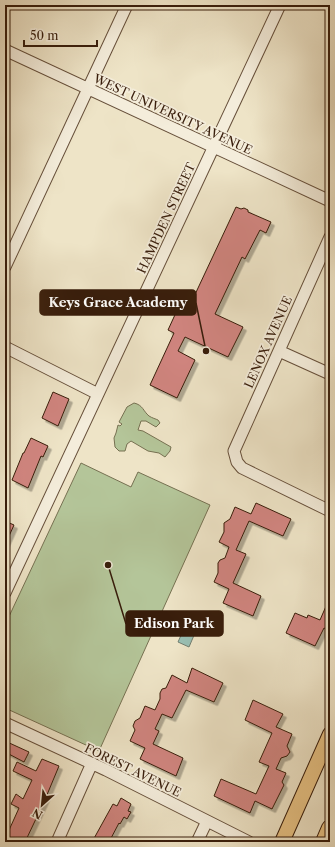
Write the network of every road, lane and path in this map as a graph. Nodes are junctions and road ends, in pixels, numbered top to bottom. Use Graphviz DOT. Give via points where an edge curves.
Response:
graph roads {
  1 [pos="127,5"];
  2 [pos="280,5"];
  3 [pos="5,50"];
  4 [pos="88,89"];
  5 [pos="213,147"];
  6 [pos="330,201"];
  7 [pos="330,237"];
  8 [pos="5,267"];
  9 [pos="5,348"];
  10 [pos="279,351"];
  11 [pos="330,374"];
  12 [pos="98,394"];
  13 [pos="330,511"];
  14 [pos="5,593"];
  15 [pos="5,723"];
  16 [pos="330,734"];
  17 [pos="92,764"];
  18 [pos="207,821"];
  19 [pos="330,828"];
  20 [pos="57,842"];
  21 [pos="198,842"];
  22 [pos="249,842"];
  23 [pos="282,842"];
  24 [pos="324,842"];
  1 -- 4 [label="street"];
  2 -- 5 [label="street, HAMPDEN STREET"];
  3 -- 4 [label="street, WEST UNIVERSITY AVENUE"];
  4 -- 5 [label="street, WEST UNIVERSITY AVENUE"];
  4 -- 8 [label="street"];
  5 -- 6 [label="street, WEST UNIVERSITY AVENUE"];
  5 -- 12 [label="street, HAMPDEN STREET"];
  7 -- 10 [label="street, LENOX AVENUE"];
  9 -- 12 [label="street"];
  10 -- 11 [label="street"];
  10 -- 13 [label="street, LENOX AVENUE" via="235,447 236,459 242,468"];
  12 -- 14 [label="street, HAMPDEN STREET"];
  15 -- 17 [label="street, FOREST AVENUE"];
  16 -- 23 [label="main road"];
  17 -- 18 [label="street, FOREST AVENUE"];
  17 -- 20 [label="street"];
  18 -- 21 [label="street"];
  18 -- 22 [label="street, FOREST AVENUE"];
  19 -- 24 [label="highway"];
}
